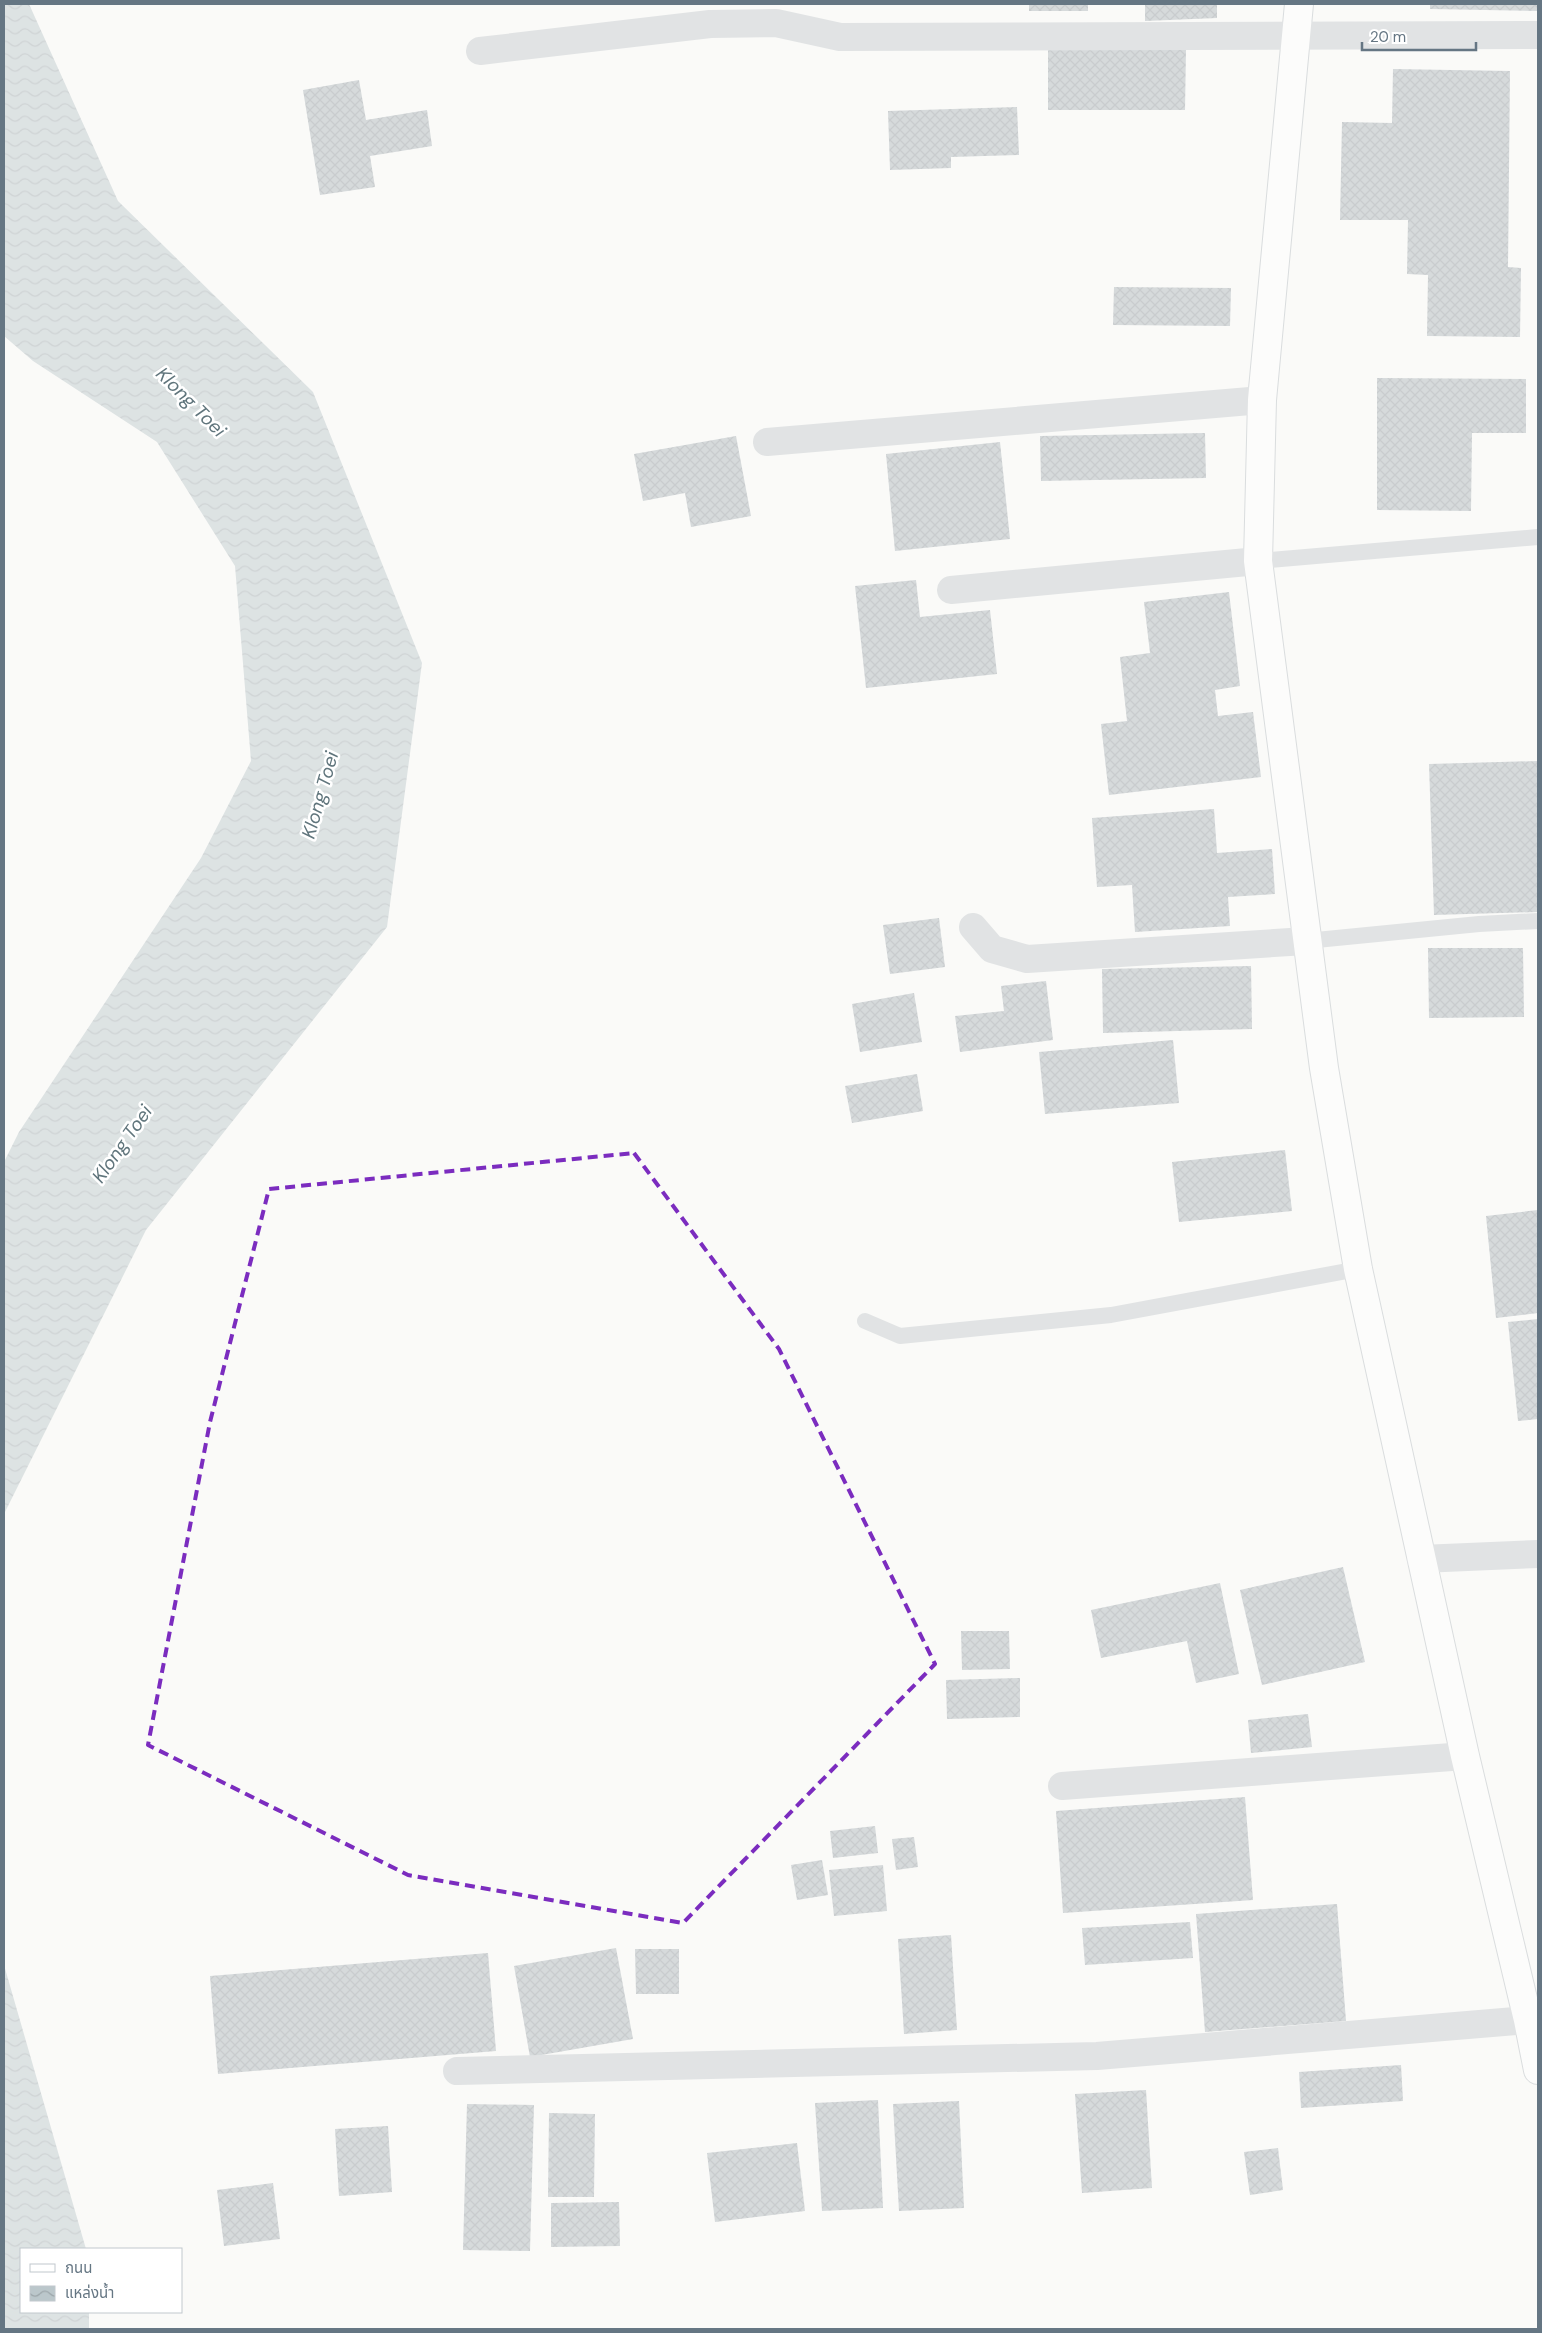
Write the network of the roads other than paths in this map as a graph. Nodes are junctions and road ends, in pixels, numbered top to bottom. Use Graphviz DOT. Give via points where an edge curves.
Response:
graph roads {
  1 [pos="1298,4"];
  2 [pos="1295,35"];
  3 [pos="1538,35"];
  4 [pos="480,51"];
  5 [pos="1262,400"];
  6 [pos="767,442"];
  7 [pos="1538,536"];
  8 [pos="1258,561"];
  9 [pos="951,590"];
  10 [pos="1538,921"];
  11 [pos="973,928"];
  12 [pos="1306,941"];
  13 [pos="1358,1269"];
  14 [pos="865,1322"];
  15 [pos="1538,1554"];
  16 [pos="1421,1559"];
  17 [pos="1465,1756"];
  18 [pos="1062,1786"];
  19 [pos="1528,2020"];
  20 [pos="1538,2070"];
  21 [pos="457,2071"];
  1 -- 2 [label="street"];
  2 -- 3 [label="street"];
  2 -- 4 [label="street" via="840,37 776,23 710,24"];
  2 -- 5 [label="street"];
  5 -- 6 [label="street"];
  5 -- 8 [label="street"];
  7 -- 8 [label="lane"];
  8 -- 9 [label="street"];
  8 -- 12 [label="street"];
  10 -- 12 [label="lane"];
  11 -- 12 [label="street" via="992,949 1027,959"];
  12 -- 13 [label="street"];
  13 -- 14 [label="lane" via="1111,1314 900,1336"];
  13 -- 16 [label="street"];
  15 -- 16 [label="street"];
  16 -- 17 [label="street"];
  17 -- 18 [label="street"];
  17 -- 19 [label="street"];
  19 -- 20 [label="street"];
  19 -- 21 [label="street" via="1097,2056"];
}
